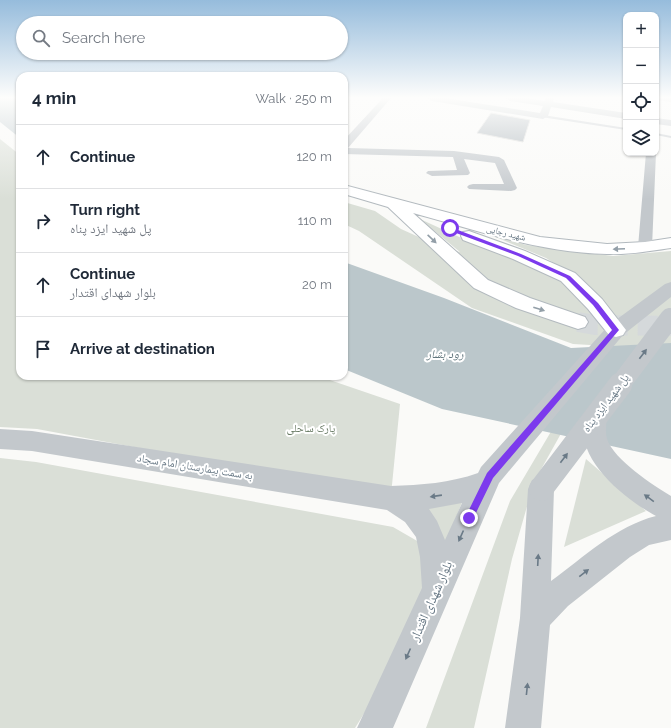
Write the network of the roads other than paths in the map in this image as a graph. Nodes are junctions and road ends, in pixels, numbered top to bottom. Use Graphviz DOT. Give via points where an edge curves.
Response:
graph roads {
  1 [pos="356,132"];
  2 [pos="659,135"];
  3 [pos="671,137"];
  4 [pos="348,141"];
  5 [pos="348,151"];
  6 [pos="458,154"];
  7 [pos="651,156"];
  8 [pos="432,173"];
  9 [pos="473,187"];
  10 [pos="348,190"];
  11 [pos="392,204"];
  12 [pos="671,243"];
  13 [pos="645,247"];
  14 [pos="671,288"];
  15 [pos="671,318"];
  16 [pos="578,322"];
  17 [pos="613,333"];
  18 [pos="596,416"];
  19 [pos="0,439"];
  20 [pos="489,478"];
  21 [pos="390,498"];
  22 [pos="671,510"];
  23 [pos="671,526"];
  24 [pos="436,591"];
  25 [pos="535,618"];
  26 [pos="375,728"];
  27 [pos="523,728"];
  1 -- 4 [label="street"];
  2 -- 3 [label="lane"];
  5 -- 6 [label="street"];
  6 -- 8 [label="street" via="464,173"];
  6 -- 9 [label="street" via="498,160 511,188"];
  7 -- 13 [label="street"];
  10 -- 11 [label="main road, شهید رجایی"];
  13 -- 11 [label="main road, شهید رجایی, one-way" via="607,250 540,242"];
  11 -- 16 [label="main road, one-way" via="481,284 523,303"];
  11 -- 17 [label="main road" via="568,277 596,304"];
  12 -- 13 [label="main road, شهید رجایی"];
  14 -- 17 [label="street"];
  18 -- 15 [label="street, پل شهید ایزد پناه, one-way, bridge"];
  17 -- 20 [label="street"];
  22 -- 18 [label="street, one-way" via="629,483 610,463 598,446 594,429"];
  25 -- 18 [label="street, پل شهید ایزد پناه, one-way, bridge" via="541,489"];
  19 -- 21 [label="street, به سمت بیمارستان امام سجاد" via="32,441"];
  20 -- 21 [label="street, one-way" via="462,491 420,498"];
  20 -- 24 [label="street, بلوار شهدای اقتدار, one-way"];
  21 -- 24 [label="street" via="417,515 429,533 436,561"];
  25 -- 23 [label="street, one-way" via="557,595 620,547 644,533"];
  24 -- 26 [label="street, بلوار شهدای اقتدار, one-way"];
  27 -- 25 [label="street, one-way"];
}
